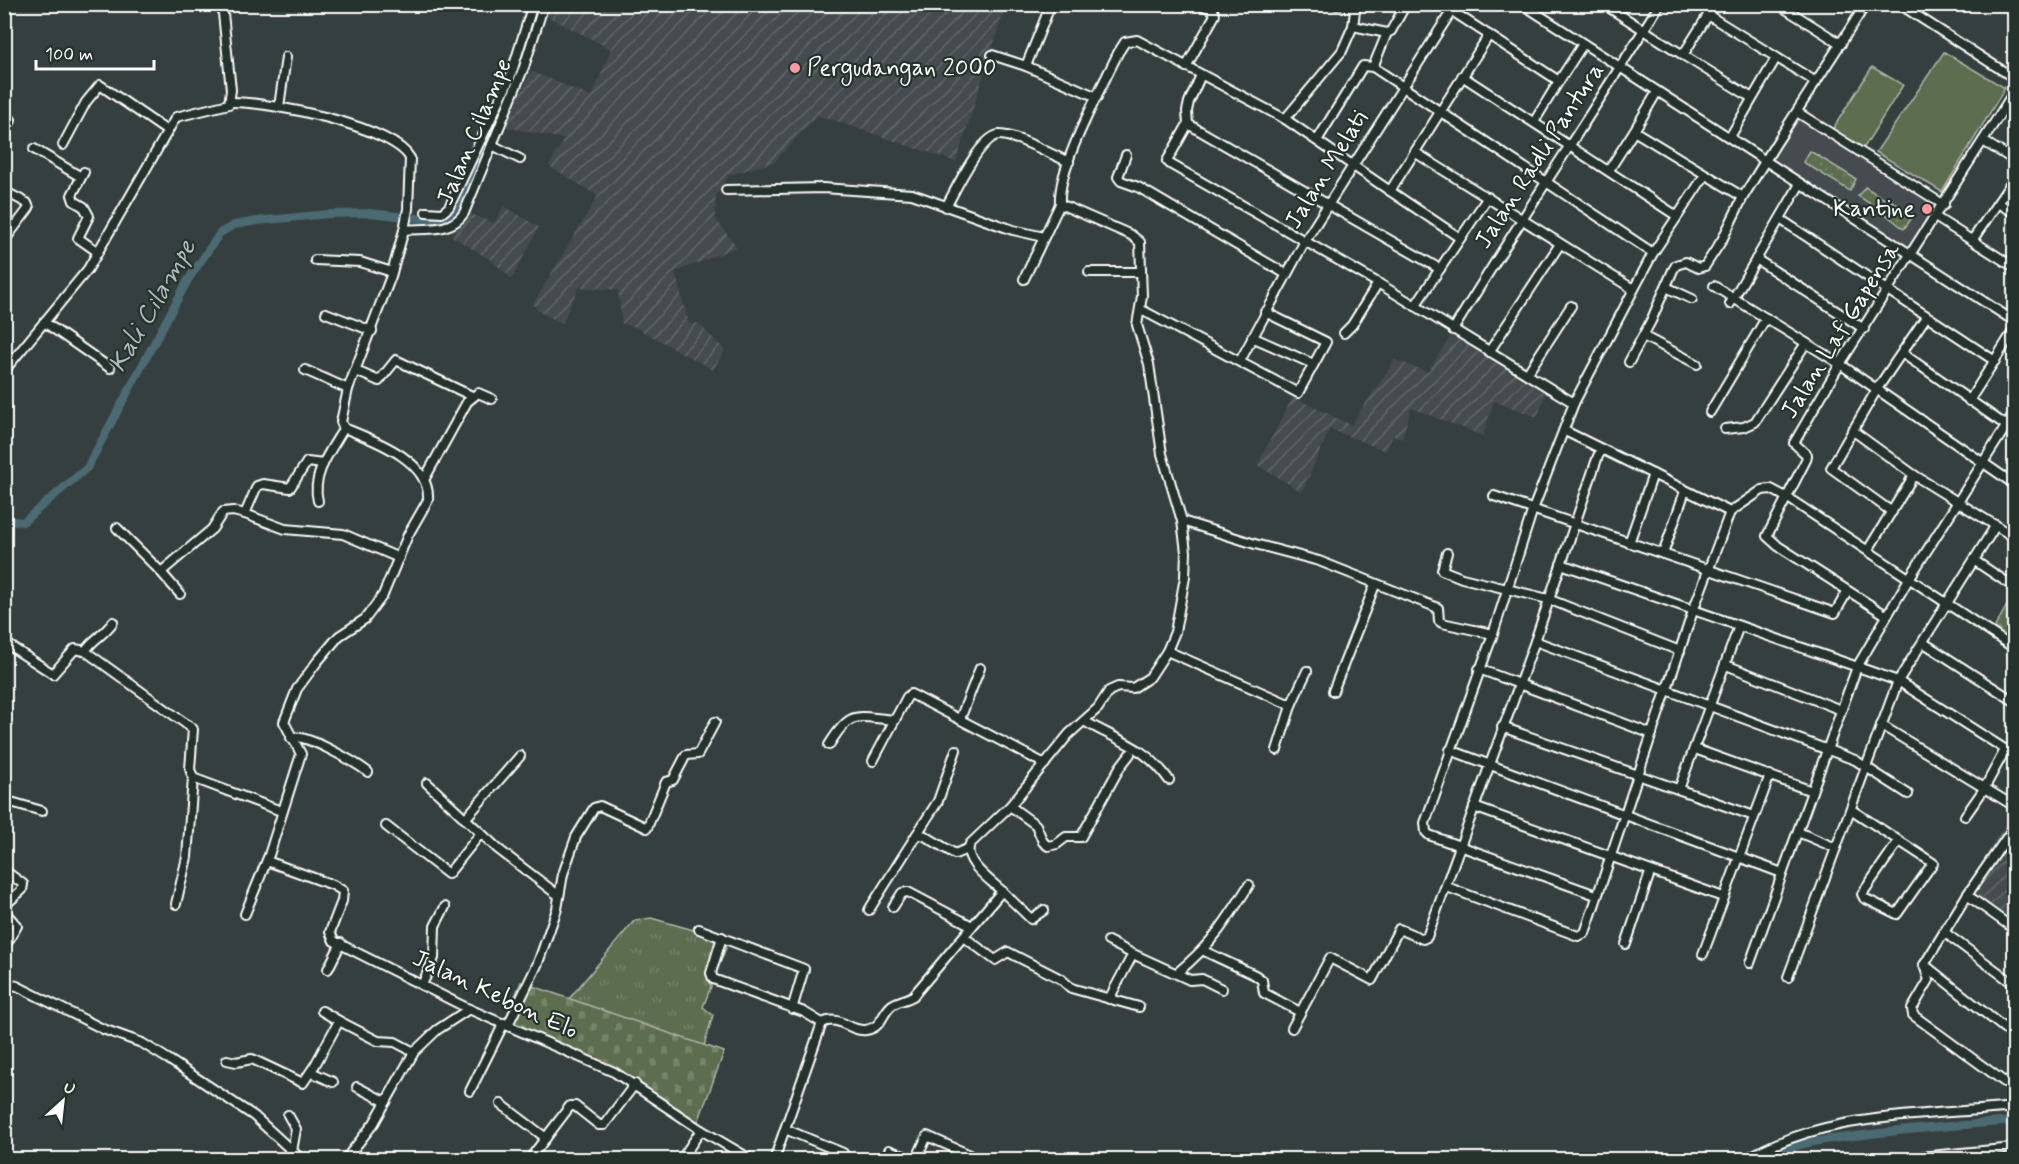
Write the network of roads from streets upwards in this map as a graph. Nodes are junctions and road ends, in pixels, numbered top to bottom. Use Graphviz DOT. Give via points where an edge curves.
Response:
graph roads {
  1 [pos="222,4"];
  2 [pos="533,4"];
  3 [pos="544,4"];
  4 [pos="1051,4"];
  5 [pos="1200,4"];
  6 [pos="1334,4"];
  7 [pos="1406,4"];
  8 [pos="1522,4"];
  9 [pos="1660,4"];
  10 [pos="1715,4"];
  11 [pos="1778,4"];
  12 [pos="1899,4"];
  13 [pos="1607,5"];
  14 [pos="1863,6"];
  15 [pos="1355,7"];
  16 [pos="1454,8"];
  17 [pos="1708,15"];
  18 [pos="1353,26"];
  19 [pos="532,27"];
  20 [pos="1644,31"];
  21 [pos="1387,33"];
  22 [pos="1489,34"];
  23 [pos="1583,44"];
  24 [pos="1841,44"];
  25 [pos="992,55"];
  26 [pos="1683,55"];
  27 [pos="286,57"];
  28 [pos="1776,58"];
  29 [pos="520,65"];
  30 [pos="1026,66"];
  31 [pos="1186,67"];
  32 [pos="1373,67"];
  33 [pos="1620,69"];
  34 [pos="1201,75"];
  35 [pos="1462,76"];
  36 [pos="2014,78"];
  37 [pos="1559,81"];
  38 [pos="1816,82"];
  39 [pos="1402,87"];
  40 [pos="1657,92"];
  41 [pos="2014,92"];
  42 [pos="1097,97"];
  43 [pos="1752,98"];
  44 [pos="230,102"];
  45 [pos="279,107"];
  46 [pos="4,111"];
  47 [pos="1440,112"];
  48 [pos="1797,112"];
  49 [pos="1285,118"];
  50 [pos="1534,122"];
  51 [pos="1188,124"];
  52 [pos="167,131"];
  53 [pos="1634,132"];
  54 [pos="4,134"];
  55 [pos="1730,137"];
  56 [pos="1318,139"];
  57 [pos="1983,141"];
  58 [pos="63,145"];
  59 [pos="492,146"];
  60 [pos="1571,146"];
  61 [pos="34,149"];
  62 [pos="1416,153"];
  63 [pos="1126,154"];
  64 [pos="520,159"];
  65 [pos="2014,160"];
  66 [pos="1765,161"];
  67 [pos="1069,162"];
  68 [pos="1353,165"];
  69 [pos="1610,170"];
  70 [pos="1705,175"];
  71 [pos="2014,179"];
  72 [pos="1545,182"];
  73 [pos="1800,184"];
  74 [pos="726,190"];
  75 [pos="4,191"];
  76 [pos="1390,191"];
  77 [pos="1488,197"];
  78 [pos="1743,197"];
  79 [pos="1998,203"];
  80 [pos="1060,204"];
  81 [pos="1329,204"];
  82 [pos="1944,205"];
  83 [pos="946,207"];
  84 [pos="426,212"];
  85 [pos="2014,213"];
  86 [pos="1677,216"];
  87 [pos="1935,217"];
  88 [pos="1780,219"];
  89 [pos="1522,220"];
  90 [pos="405,227"];
  91 [pos="1044,237"];
  92 [pos="1460,238"];
  93 [pos="1973,239"];
  94 [pos="4,241"];
  95 [pos="1305,241"];
  96 [pos="1560,244"];
  97 [pos="98,252"];
  98 [pos="1653,253"];
  99 [pos="1910,254"];
  100 [pos="1756,259"];
  101 [pos="315,261"];
  102 [pos="2014,267"];
  103 [pos="1440,268"];
  104 [pos="392,272"];
  105 [pos="1089,272"];
  106 [pos="1140,272"];
  107 [pos="1286,274"];
  108 [pos="1024,279"];
  109 [pos="1378,283"];
  110 [pos="1714,286"];
  111 [pos="1666,287"];
  112 [pos="1634,289"];
  113 [pos="1888,290"];
  114 [pos="1692,299"];
  115 [pos="1732,301"];
  116 [pos="1415,306"];
  117 [pos="1571,306"];
  118 [pos="1140,309"];
  119 [pos="1265,312"];
  120 [pos="326,313"];
  121 [pos="1926,317"];
  122 [pos="1766,318"];
  123 [pos="2014,321"];
  124 [pos="44,322"];
  125 [pos="1864,329"];
  126 [pos="372,330"];
  127 [pos="1453,330"];
  128 [pos="2014,330"];
  129 [pos="1344,333"];
  130 [pos="1643,336"];
  131 [pos="1252,337"];
  132 [pos="1806,343"];
  133 [pos="1489,352"];
  134 [pos="1902,353"];
  135 [pos="1240,361"];
  136 [pos="1995,361"];
  137 [pos="1629,362"];
  138 [pos="1313,364"];
  139 [pos="1697,364"];
  140 [pos="1840,364"];
  141 [pos="110,368"];
  142 [pos="305,370"];
  143 [pos="4,371"];
  144 [pos="356,371"];
  145 [pos="1527,374"];
  146 [pos="348,389"];
  147 [pos="1877,389"];
  148 [pos="472,396"];
  149 [pos="492,399"];
  150 [pos="1970,401"];
  151 [pos="1574,403"];
  152 [pos="1710,412"];
  153 [pos="2014,414"];
  154 [pos="2007,427"];
  155 [pos="344,428"];
  156 [pos="1725,429"];
  157 [pos="1852,430"];
  158 [pos="1565,431"];
  159 [pos="2014,431"];
  160 [pos="1602,450"];
  161 [pos="323,464"];
  162 [pos="1982,464"];
  163 [pos="1653,474"];
  164 [pos="1914,475"];
  165 [pos="424,480"];
  166 [pos="2014,484"];
  167 [pos="1685,490"];
  168 [pos="1494,496"];
  169 [pos="1788,498"];
  170 [pos="318,501"];
  171 [pos="1959,501"];
  172 [pos="1532,512"];
  173 [pos="1730,512"];
  174 [pos="1892,512"];
  175 [pos="244,514"];
  176 [pos="1182,520"];
  177 [pos="1574,525"];
  178 [pos="1996,525"];
  179 [pos="117,528"];
  180 [pos="2014,537"];
  181 [pos="1629,543"];
  182 [pos="1868,550"];
  183 [pos="1447,553"];
  184 [pos="1663,554"];
  185 [pos="399,558"];
  186 [pos="1975,561"];
  187 [pos="1561,564"];
  188 [pos="1708,569"];
  189 [pos="161,572"];
  190 [pos="1910,577"];
  191 [pos="1375,585"];
  192 [pos="1506,587"];
  193 [pos="2014,587"];
  194 [pos="1847,592"];
  195 [pos="180,594"];
  196 [pos="1548,600"];
  197 [pos="1948,604"];
  198 [pos="1693,611"];
  199 [pos="1886,615"];
  200 [pos="113,622"];
  201 [pos="1739,626"];
  202 [pos="1493,634"];
  203 [pos="1535,641"];
  204 [pos="4,642"];
  205 [pos="1924,643"];
  206 [pos="2014,648"];
  207 [pos="85,651"];
  208 [pos="1167,651"];
  209 [pos="1680,651"];
  210 [pos="1726,665"];
  211 [pos="1857,667"];
  212 [pos="980,668"];
  213 [pos="1479,669"];
  214 [pos="1306,671"];
  215 [pos="1898,681"];
  216 [pos="1520,683"];
  217 [pos="1333,691"];
  218 [pos="1665,692"];
  219 [pos="2014,701"];
  220 [pos="1292,703"];
  221 [pos="1710,705"];
  222 [pos="1840,710"];
  223 [pos="960,719"];
  224 [pos="895,720"];
  225 [pos="1084,721"];
  226 [pos="715,722"];
  227 [pos="1881,725"];
  228 [pos="1503,728"];
  229 [pos="1652,734"];
  230 [pos="291,738"];
  231 [pos="830,745"];
  232 [pos="1825,748"];
  233 [pos="1695,749"];
  234 [pos="956,750"];
  235 [pos="1276,750"];
  236 [pos="1450,750"];
  237 [pos="2005,750"];
  238 [pos="1130,754"];
  239 [pos="2014,755"];
  240 [pos="520,756"];
  241 [pos="873,761"];
  242 [pos="1045,764"];
  243 [pos="1490,765"];
  244 [pos="1867,766"];
  245 [pos="368,772"];
  246 [pos="1638,774"];
  247 [pos="1770,775"];
  248 [pos="193,778"];
  249 [pos="1169,780"];
  250 [pos="427,783"];
  251 [pos="1678,789"];
  252 [pos="1984,789"];
  253 [pos="1812,791"];
  254 [pos="1908,794"];
  255 [pos="4,804"];
  256 [pos="1010,806"];
  257 [pos="2014,806"];
  258 [pos="1473,807"];
  259 [pos="1852,810"];
  260 [pos="42,811"];
  261 [pos="281,811"];
  262 [pos="1625,816"];
  263 [pos="1754,816"];
  264 [pos="1965,816"];
  265 [pos="465,819"];
  266 [pos="387,826"];
  267 [pos="2014,827"];
  268 [pos="1798,831"];
  269 [pos="481,833"];
  270 [pos="917,834"];
  271 [pos="1898,842"];
  272 [pos="1460,846"];
  273 [pos="1836,848"];
  274 [pos="967,849"];
  275 [pos="1738,856"];
  276 [pos="1609,857"];
  277 [pos="267,861"];
  278 [pos="4,870"];
  279 [pos="1650,873"];
  280 [pos="1782,873"];
  281 [pos="1249,885"];
  282 [pos="1447,887"];
  283 [pos="1002,891"];
  284 [pos="558,895"];
  285 [pos="1967,895"];
  286 [pos="1596,896"];
  287 [pos="1723,897"];
  288 [pos="176,904"];
  289 [pos="4,906"];
  290 [pos="445,907"];
  291 [pos="893,907"];
  292 [pos="869,910"];
  293 [pos="1044,910"];
  294 [pos="4,911"];
  295 [pos="246,914"];
  296 [pos="972,926"];
  297 [pos="699,929"];
  298 [pos="2014,929"];
  299 [pos="1944,932"];
  300 [pos="722,937"];
  301 [pos="964,937"];
  302 [pos="1107,941"];
  303 [pos="341,943"];
  304 [pos="1626,944"];
  305 [pos="4,948"];
  306 [pos="1204,951"];
  307 [pos="1132,954"];
  308 [pos="1703,954"];
  309 [pos="1750,963"];
  310 [pos="1924,965"];
  311 [pos="328,969"];
  312 [pos="1178,973"];
  313 [pos="1788,977"];
  314 [pos="4,983"];
  315 [pos="2014,984"];
  316 [pos="422,985"];
  317 [pos="1222,989"];
  318 [pos="1109,999"];
  319 [pos="1139,1007"];
  320 [pos="469,1009"];
  321 [pos="792,1009"];
  322 [pos="322,1011"];
  323 [pos="1299,1012"];
  324 [pos="339,1021"];
  325 [pos="822,1023"];
  326 [pos="506,1024"];
  327 [pos="1292,1028"];
  328 [pos="2014,1036"];
  329 [pos="414,1052"];
  330 [pos="227,1060"];
  331 [pos="311,1072"];
  332 [pos="333,1082"];
  333 [pos="634,1084"];
  334 [pos="357,1087"];
  335 [pos="2014,1089"];
  336 [pos="471,1090"];
  337 [pos="386,1102"];
  338 [pos="501,1104"];
  339 [pos="2014,1107"];
  340 [pos="288,1116"];
  341 [pos="785,1129"];
  342 [pos="701,1130"];
  343 [pos="546,1138"];
  344 [pos="2014,1148"];
  345 [pos="889,1150"];
  346 [pos="292,1152"];
  347 [pos="970,1155"];
  348 [pos="1920,1158"];
  349 [pos="302,1160"];
  350 [pos="345,1160"];
  351 [pos="529,1160"];
  352 [pos="681,1160"];
  353 [pos="752,1160"];
  354 [pos="774,1160"];
  355 [pos="846,1160"];
  356 [pos="915,1160"];
  357 [pos="1745,1160"];
  358 [pos="1888,1160"];
  1 -- 44 [label="street"];
  2 -- 19 [label="street"];
  3 -- 19 [label="street, Jalan Cilampe"];
  4 -- 30 [label="street"];
  5 -- 31 [label="street" via="1215,15"];
  6 -- 15 [label="street"];
  7 -- 21 [label="street"];
  8 -- 23 [label="street"];
  9 -- 20 [label="street, Jalan Radli Pantura"];
  10 -- 17 [label="street"];
  11 -- 24 [label="street"];
  12 -- 36 [label="street"];
  13 -- 20 [label="street"];
  14 -- 24 [label="street"];
  15 -- 18 [label="street"];
  16 -- 22 [label="street"];
  16 -- 39 [label="street, Jalan Melati"];
  17 -- 26 [label="street"];
  17 -- 28 [label="street"];
  18 -- 21 [label="street"];
  18 -- 49 [label="street" via="1342,51"];
  19 -- 29 [label="street, Jalan Cilampe"];
  20 -- 26 [label="street"];
  20 -- 33 [label="street, Jalan Radli Pantura"];
  21 -- 32 [label="street"];
  22 -- 35 [label="street"];
  22 -- 37 [label="street"];
  23 -- 33 [label="street"];
  23 -- 37 [label="street"];
  24 -- 38 [label="street"];
  25 -- 30 [label="street"];
  26 -- 43 [label="street"];
  27 -- 45 [label="street"];
  28 -- 38 [label="street"];
  28 -- 43 [label="street"];
  29 -- 59 [label="street, Jalan Cilampe"];
  29 -- 84 [label="street" via="449,207 442,213"];
  30 -- 42 [label="street"];
  31 -- 34 [label="street"];
  31 -- 42 [label="street" via="1131,40 1122,47"];
  32 -- 39 [label="street"];
  32 -- 56 [label="street" via="1363,66"];
  33 -- 40 [label="street"];
  33 -- 60 [label="street, Jalan Radli Pantura"];
  34 -- 49 [label="street"];
  34 -- 51 [label="street" via="1186,111"];
  35 -- 47 [label="street"];
  35 -- 50 [label="street"];
  37 -- 50 [label="street"];
  38 -- 48 [label="street"];
  39 -- 47 [label="street"];
  39 -- 68 [label="street, Jalan Melati"];
  40 -- 53 [label="street"];
  40 -- 55 [label="street"];
  41 -- 57 [label="street, Jalan Laf Gapensa"];
  42 -- 67 [label="street"];
  43 -- 55 [label="street"];
  44 -- 45 [label="street" via="251,101"];
  44 -- 52 [label="street" via="179,115"];
  45 -- 90 [label="street" via="365,129 401,146 411,163"];
  46 -- 54 [label="street" via="11,120"];
  47 -- 62 [label="street"];
  47 -- 72 [label="street"];
  48 -- 66 [label="street"];
  48 -- 82 [label="street"];
  49 -- 56 [label="street"];
  50 -- 60 [label="street"];
  51 -- 81 [label="street"];
  51 -- 95 [label="street" via="1167,161"];
  52 -- 58 [label="street" via="100,85"];
  52 -- 97 [label="street"];
  53 -- 69 [label="street"];
  53 -- 70 [label="street"];
  55 -- 66 [label="street"];
  56 -- 68 [label="street"];
  57 -- 65 [label="street"];
  57 -- 82 [label="street, Jalan Laf Gapensa"];
  59 -- 64 [label="street"];
  59 -- 90 [label="street, Jalan Cilampe" via="457,223 448,227"];
  60 -- 69 [label="street"];
  60 -- 72 [label="street, Jalan Radli Pantura"];
  61 -- 97 [label="street" via="83,174 72,198 89,216 78,238"];
  62 -- 76 [label="street"];
  62 -- 77 [label="street"];
  63 -- 107 [label="street" via="1118,177 1121,181"];
  66 -- 73 [label="street"];
  66 -- 78 [label="street"];
  67 -- 80 [label="street" via="1060,186"];
  67 -- 83 [label="street" via="1007,136 995,136 984,145"];
  68 -- 76 [label="street"];
  68 -- 81 [label="street, Jalan Melati"];
  69 -- 86 [label="street"];
  70 -- 78 [label="street"];
  70 -- 86 [label="street"];
  71 -- 79 [label="street"];
  72 -- 89 [label="street, Jalan Radli Pantura"];
  72 -- 98 [label="street"];
  73 -- 88 [label="street"];
  73 -- 99 [label="street"];
  74 -- 83 [label="street" via="887,192 912,194"];
  75 -- 94 [label="street" via="27,203 29,208"];
  76 -- 92 [label="street"];
  77 -- 89 [label="street"];
  77 -- 92 [label="street"];
  78 -- 111 [label="street" via="1705,266 1702,269 1686,262 1676,265"];
  79 -- 85 [label="street"];
  79 -- 93 [label="street"];
  80 -- 91 [label="street"];
  80 -- 106 [label="street" via="1136,238 1140,242"];
  81 -- 95 [label="street, Jalan Melati"];
  81 -- 103 [label="street"];
  82 -- 87 [label="street, Jalan Laf Gapensa"];
  83 -- 91 [label="street"];
  86 -- 98 [label="street"];
  87 -- 93 [label="street"];
  87 -- 99 [label="street, Jalan Laf Gapensa"];
  88 -- 100 [label="street"];
  88 -- 113 [label="street"];
  89 -- 96 [label="street"];
  89 -- 127 [label="street, Jalan Radli Pantura"];
  90 -- 104 [label="street"];
  91 -- 108 [label="street"];
  92 -- 103 [label="street"];
  93 -- 102 [label="street"];
  95 -- 107 [label="street, Jalan Melati"];
  95 -- 109 [label="street"];
  96 -- 112 [label="street"];
  96 -- 133 [label="street"];
  97 -- 124 [label="street"];
  98 -- 112 [label="street"];
  99 -- 113 [label="street, Jalan Laf Gapensa"];
  99 -- 123 [label="street"];
  100 -- 115 [label="street"];
  100 -- 125 [label="street"];
  101 -- 104 [label="street" via="360,262"];
  103 -- 116 [label="street"];
  104 -- 126 [label="street"];
  105 -- 106 [label="street"];
  106 -- 118 [label="street"];
  107 -- 119 [label="street, Jalan Melati"];
  109 -- 116 [label="street"];
  109 -- 129 [label="street"];
  110 -- 115 [label="street"];
  111 -- 114 [label="street"];
  111 -- 130 [label="street"];
  112 -- 151 [label="street"];
  113 -- 121 [label="street"];
  113 -- 125 [label="street, Jalan Laf Gapensa"];
  115 -- 122 [label="street"];
  116 -- 127 [label="street"];
  117 -- 145 [label="street"];
  118 -- 135 [label="street"];
  118 -- 176 [label="street" via="1137,325 1149,364 1162,454"];
  119 -- 131 [label="street, Jalan Melati"];
  119 -- 138 [label="street" via="1326,342"];
  120 -- 126 [label="street"];
  121 -- 134 [label="street"];
  121 -- 136 [label="street"];
  122 -- 132 [label="street"];
  122 -- 152 [label="street"];
  124 -- 141 [label="street"];
  124 -- 143 [label="street"];
  125 -- 140 [label="street, Jalan Laf Gapensa"];
  126 -- 144 [label="street"];
  127 -- 133 [label="street"];
  128 -- 136 [label="street"];
  130 -- 137 [label="street"];
  130 -- 139 [label="street"];
  131 -- 135 [label="street, Jalan Melati"];
  131 -- 138 [label="street"];
  132 -- 140 [label="street"];
  132 -- 156 [label="street" via="1754,424"];
  133 -- 145 [label="street"];
  134 -- 147 [label="street"];
  134 -- 150 [label="street"];
  135 -- 138 [label="street" via="1298,393"];
  136 -- 150 [label="street"];
  140 -- 147 [label="street"];
  140 -- 169 [label="street, Jalan Laf Gapensa" via="1793,445 1807,457"];
  142 -- 146 [label="street"];
  144 -- 146 [label="street"];
  144 -- 148 [label="street" via="379,381 396,360"];
  145 -- 151 [label="street"];
  146 -- 155 [label="street" via="341,422"];
  147 -- 157 [label="street"];
  147 -- 162 [label="street"];
  148 -- 149 [label="street" via="480,394"];
  148 -- 165 [label="street"];
  150 -- 154 [label="street"];
  151 -- 158 [label="street"];
  153 -- 154 [label="street"];
  154 -- 159 [label="street"];
  154 -- 162 [label="street"];
  155 -- 161 [label="street"];
  155 -- 165 [label="street" via="401,454"];
  157 -- 164 [label="street"];
  157 -- 174 [label="street" via="1831,468"];
  158 -- 160 [label="street"];
  158 -- 172 [label="street"];
  160 -- 163 [label="street"];
  160 -- 177 [label="street"];
  161 -- 170 [label="street" via="315,490"];
  161 -- 175 [label="street" via="307,462 290,488 257,486"];
  162 -- 166 [label="street"];
  162 -- 171 [label="street"];
  163 -- 167 [label="street"];
  163 -- 181 [label="street"];
  164 -- 171 [label="street"];
  164 -- 174 [label="street"];
  165 -- 185 [label="street" via="428,500"];
  167 -- 173 [label="street"];
  167 -- 184 [label="street"];
  168 -- 172 [label="street"];
  169 -- 173 [label="street" via="1771,489 1762,490"];
  169 -- 182 [label="street"];
  169 -- 194 [label="street" via="1767,536"];
  171 -- 178 [label="street"];
  171 -- 190 [label="street"];
  172 -- 177 [label="street"];
  172 -- 192 [label="street"];
  173 -- 188 [label="street"];
  174 -- 182 [label="street"];
  175 -- 185 [label="street" via="285,529 343,534"];
  175 -- 189 [label="street" via="223,512 212,529"];
  176 -- 191 [label="street" via="1319,561"];
  176 -- 208 [label="street" via="1185,578 1175,632"];
  177 -- 181 [label="street"];
  177 -- 187 [label="street"];
  178 -- 180 [label="street"];
  178 -- 186 [label="street"];
  179 -- 189 [label="street"];
  181 -- 184 [label="street"];
  182 -- 190 [label="street"];
  183 -- 192 [label="street" via="1442,570"];
  184 -- 188 [label="street"];
  185 -- 230 [label="street" via="390,583 374,608 339,636 297,689 284,722"];
  186 -- 193 [label="street"];
  186 -- 197 [label="street"];
  187 -- 196 [label="street"];
  187 -- 198 [label="street"];
  188 -- 194 [label="street" via="1835,613"];
  188 -- 198 [label="street"];
  189 -- 195 [label="street"];
  190 -- 197 [label="street"];
  190 -- 199 [label="street"];
  191 -- 202 [label="street" via="1438,608 1442,623"];
  191 -- 217 [label="street"];
  192 -- 196 [label="street"];
  192 -- 202 [label="street"];
  194 -- 199 [label="street"];
  196 -- 203 [label="street"];
  196 -- 209 [label="street"];
  197 -- 205 [label="street"];
  197 -- 206 [label="street"];
  198 -- 201 [label="street"];
  198 -- 209 [label="street"];
  199 -- 211 [label="street"];
  200 -- 207 [label="street"];
  201 -- 210 [label="street"];
  201 -- 211 [label="street"];
  202 -- 213 [label="street"];
  203 -- 216 [label="street"];
  203 -- 218 [label="street"];
  204 -- 207 [label="street" via="53,674 75,649"];
  205 -- 215 [label="street"];
  205 -- 219 [label="street"];
  207 -- 248 [label="street" via="193,729"];
  208 -- 220 [label="street"];
  208 -- 225 [label="street" via="1150,677 1133,688 1109,691"];
  209 -- 218 [label="street"];
  210 -- 221 [label="street"];
  210 -- 222 [label="street"];
  211 -- 215 [label="street"];
  211 -- 222 [label="street"];
  212 -- 223 [label="street"];
  213 -- 216 [label="street"];
  213 -- 236 [label="street"];
  214 -- 220 [label="street"];
  215 -- 227 [label="street"];
  215 -- 237 [label="street"];
  216 -- 228 [label="street"];
  216 -- 229 [label="street"];
  218 -- 221 [label="street"];
  218 -- 229 [label="street"];
  220 -- 235 [label="street"];
  221 -- 232 [label="street"];
  221 -- 233 [label="street"];
  222 -- 232 [label="street"];
  223 -- 224 [label="street" via="911,694"];
  223 -- 242 [label="street"];
  224 -- 231 [label="street" via="849,719"];
  224 -- 241 [label="street"];
  225 -- 242 [label="street"];
  225 -- 249 [label="street" via="1135,746"];
  226 -- 284 [label="street" via="698,754 686,755 673,780 666,782 648,828 600,806 594,808 576,837"];
  227 -- 244 [label="street"];
  227 -- 252 [label="street"];
  228 -- 243 [label="street"];
  228 -- 246 [label="street"];
  229 -- 246 [label="street"];
  230 -- 245 [label="street" via="304,738"];
  230 -- 261 [label="street" via="301,754"];
  232 -- 244 [label="street"];
  232 -- 253 [label="street"];
  233 -- 247 [label="street"];
  233 -- 251 [label="street"];
  234 -- 270 [label="street" via="938,801"];
  236 -- 243 [label="street"];
  236 -- 272 [label="street" via="1424,828 1430,835"];
  237 -- 239 [label="street"];
  237 -- 252 [label="street"];
  238 -- 256 [label="street" via="1082,837 1066,837 1048,846 1036,825"];
  240 -- 265 [label="street"];
  242 -- 256 [label="street"];
  243 -- 258 [label="street"];
  243 -- 262 [label="street"];
  244 -- 254 [label="street"];
  244 -- 259 [label="street"];
  246 -- 251 [label="street"];
  246 -- 262 [label="street"];
  247 -- 253 [label="street"];
  247 -- 263 [label="street"];
  248 -- 261 [label="street"];
  248 -- 288 [label="street" via="187,856"];
  250 -- 265 [label="street"];
  251 -- 263 [label="street"];
  252 -- 257 [label="street"];
  252 -- 264 [label="street"];
  253 -- 268 [label="street"];
  255 -- 260 [label="street"];
  256 -- 274 [label="street"];
  258 -- 272 [label="street"];
  258 -- 276 [label="street"];
  259 -- 271 [label="street"];
  259 -- 273 [label="street"];
  261 -- 277 [label="street"];
  262 -- 275 [label="street"];
  262 -- 276 [label="street"];
  263 -- 275 [label="street"];
  265 -- 269 [label="street"];
  266 -- 269 [label="street" via="448,874"];
  267 -- 285 [label="street"];
  268 -- 273 [label="street"];
  268 -- 280 [label="street"];
  269 -- 284 [label="street"];
  270 -- 274 [label="street" via="956,854"];
  270 -- 292 [label="street"];
  271 -- 271 [label="street" via="1934,863 1897,914 1862,894"];
  272 -- 282 [label="street"];
  272 -- 286 [label="street"];
  273 -- 313 [label="street"];
  274 -- 283 [label="street" via="969,858"];
  275 -- 280 [label="street"];
  275 -- 287 [label="street"];
  276 -- 279 [label="street"];
  276 -- 286 [label="street"];
  277 -- 295 [label="street"];
  277 -- 303 [label="street" via="340,889 342,901 330,935"];
  278 -- 289 [label="street" via="24,884"];
  279 -- 287 [label="street"];
  279 -- 304 [label="street"];
  280 -- 309 [label="street"];
  281 -- 306 [label="street"];
  282 -- 286 [label="street" via="1578,936 1585,933"];
  282 -- 323 [label="street" via="1426,938 1399,929 1372,980 1330,958"];
  283 -- 293 [label="street" via="1031,918"];
  283 -- 296 [label="street"];
  284 -- 326 [label="street" via="538,963"];
  285 -- 298 [label="street"];
  285 -- 299 [label="street"];
  287 -- 308 [label="street"];
  290 -- 316 [label="street" via="435,926 434,958"];
  291 -- 296 [label="street" via="902,893 908,892"];
  294 -- 305 [label="street" via="17,926"];
  296 -- 301 [label="street"];
  297 -- 300 [label="street"];
  299 -- 310 [label="street"];
  299 -- 315 [label="street"];
  300 -- 321 [label="street" via="711,973 713,979"];
  300 -- 321 [label="street" via="804,969"];
  301 -- 318 [label="street" via="990,958 996,960 1008,952 1071,988"];
  301 -- 325 [label="street" via="913,996 892,1004 879,1025 862,1031 838,1020"];
  302 -- 307 [label="street"];
  303 -- 311 [label="street"];
  303 -- 316 [label="street, Jalan Kebon Elo"];
  306 -- 312 [label="street"];
  306 -- 323 [label="street" via="1255,975 1262,980 1264,993"];
  307 -- 312 [label="street"];
  307 -- 318 [label="street"];
  310 -- 328 [label="street"];
  310 -- 335 [label="street" via="1929,980 1912,1015"];
  312 -- 317 [label="street"];
  314 -- 346 [label="street" via="142,1043 254,1116"];
  316 -- 320 [label="street, Jalan Kebon Elo"];
  318 -- 319 [label="street"];
  320 -- 326 [label="street, Jalan Kebon Elo"];
  320 -- 329 [label="street" via="437,1030"];
  321 -- 325 [label="street"];
  322 -- 324 [label="street"];
  323 -- 327 [label="street"];
  324 -- 329 [label="street" via="378,1041 395,1042"];
  324 -- 331 [label="street"];
  325 -- 341 [label="street"];
  326 -- 333 [label="street, Jalan Kebon Elo"];
  326 -- 336 [label="street"];
  329 -- 337 [label="street"];
  330 -- 331 [label="street" via="252,1059 301,1083"];
  331 -- 332 [label="street"];
  333 -- 342 [label="street, Jalan Kebon Elo"];
  333 -- 343 [label="street" via="604,1125 572,1106"];
  334 -- 337 [label="street"];
  337 -- 350 [label="street"];
  338 -- 343 [label="street"];
  339 -- 357 [label="street" via="1818,1129 1780,1141"];
  340 -- 346 [label="street" via="296,1129"];
  341 -- 354 [label="street"];
  341 -- 355 [label="street" via="843,1153"];
  342 -- 352 [label="street"];
  342 -- 353 [label="street, Jalan Kebon Elo"];
  343 -- 351 [label="street"];
  344 -- 348 [label="street"];
  345 -- 356 [label="street"];
  346 -- 349 [label="street"];
  347 -- 356 [label="street" via="927,1136"];
  348 -- 358 [label="street"];
}
